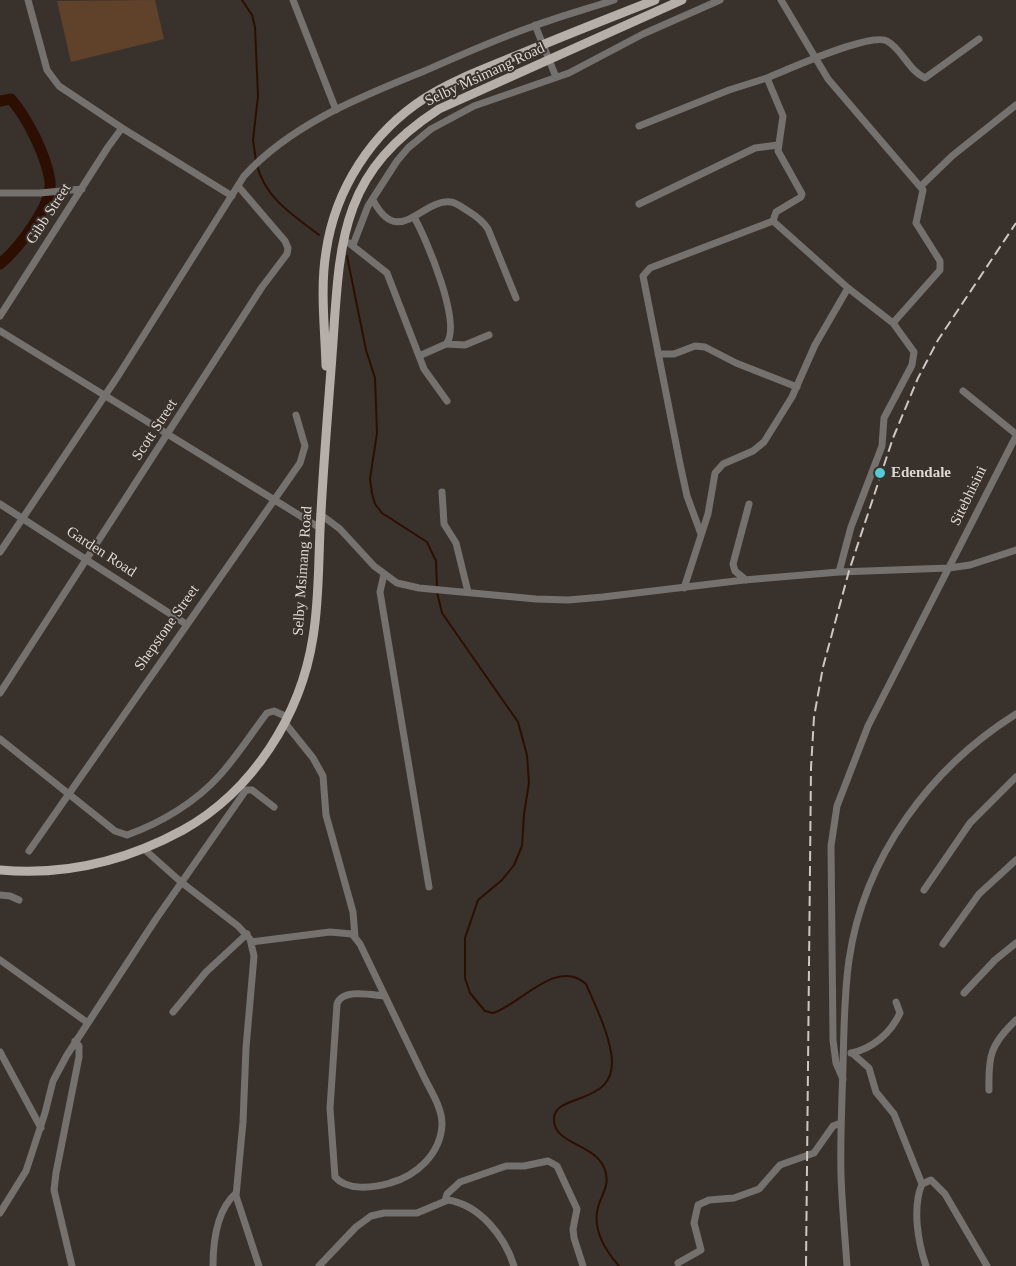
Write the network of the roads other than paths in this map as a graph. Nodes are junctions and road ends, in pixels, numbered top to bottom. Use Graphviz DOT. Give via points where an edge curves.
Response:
graph roads {
  1 [pos="28,0"];
  2 [pos="293,0"];
  3 [pos="614,0"];
  4 [pos="655,0"];
  5 [pos="682,0"];
  6 [pos="720,0"];
  7 [pos="781,0"];
  8 [pos="535,25"];
  9 [pos="979,40"];
  10 [pos="543,44"];
  11 [pos="815,59"];
  12 [pos="550,60"];
  13 [pos="556,77"];
  14 [pos="767,78"];
  15 [pos="1016,105"];
  16 [pos="336,110"];
  17 [pos="639,126"];
  18 [pos="122,128"];
  19 [pos="778,144"];
  20 [pos="238,186"];
  21 [pos="921,186"];
  22 [pos="82,189"];
  23 [pos="0,193"];
  24 [pos="232,196"];
  25 [pos="373,200"];
  26 [pos="639,204"];
  27 [pos="414,217"];
  28 [pos="773,221"];
  29 [pos="342,242"];
  30 [pos="353,245"];
  31 [pos="848,288"];
  32 [pos="516,298"];
  33 [pos="0,316"];
  34 [pos="893,324"];
  35 [pos="0,331"];
  36 [pos="489,335"];
  37 [pos="446,344"];
  38 [pos="658,354"];
  39 [pos="419,356"];
  40 [pos="797,388"];
  41 [pos="963,391"];
  42 [pos="104,396"];
  43 [pos="447,401"];
  44 [pos="327,406"];
  45 [pos="296,415"];
  46 [pos="1016,435"];
  47 [pos="167,436"];
  48 [pos="442,492"];
  49 [pos="274,502"];
  50 [pos="0,504"];
  51 [pos="749,504"];
  52 [pos="320,514"];
  53 [pos="22,517"];
  54 [pos="320,528"];
  55 [pos="701,534"];
  56 [pos="1016,550"];
  57 [pos="0,552"];
  58 [pos="87,560"];
  59 [pos="949,568"];
  60 [pos="839,572"];
  61 [pos="384,574"];
  62 [pos="746,580"];
  63 [pos="684,588"];
  64 [pos="468,592"];
  65 [pos="186,624"];
  66 [pos="0,693"];
  67 [pos="1016,714"];
  68 [pos="286,720"];
  69 [pos="0,739"];
  70 [pos="1016,777"];
  71 [pos="71,794"];
  72 [pos="217,807"];
  73 [pos="274,807"];
  74 [pos="226,816"];
  75 [pos="144,849"];
  76 [pos="29,851"];
  77 [pos="1016,860"];
  78 [pos="0,870"];
  79 [pos="181,882"];
  80 [pos="429,887"];
  81 [pos="924,890"];
  82 [pos="0,896"];
  83 [pos="19,900"];
  84 [pos="247,934"];
  85 [pos="355,937"];
  86 [pos="251,942"];
  87 [pos="1016,942"];
  88 [pos="943,944"];
  89 [pos="0,960"];
  90 [pos="964,993"];
  91 [pos="385,996"];
  92 [pos="896,1002"];
  93 [pos="173,1012"];
  94 [pos="1016,1020"];
  95 [pos="88,1023"];
  96 [pos="75,1041"];
  97 [pos="0,1052"];
  98 [pos="852,1053"];
  99 [pos="843,1054"];
  100 [pos="843,1079"];
  101 [pos="989,1090"];
  102 [pos="841,1123"];
  103 [pos="41,1128"];
  104 [pos="922,1184"];
  105 [pos="236,1193"];
  106 [pos="445,1201"];
  107 [pos="0,1214"];
  108 [pos="678,1263"];
  109 [pos="72,1266"];
  110 [pos="213,1266"];
  111 [pos="259,1266"];
  112 [pos="320,1266"];
  113 [pos="514,1266"];
  114 [pos="583,1266"];
  115 [pos="847,1266"];
  116 [pos="926,1266"];
  117 [pos="987,1266"];
  1 -- 18 [label="street" via="44,60 54,80"];
  2 -- 16 [label="street"];
  3 -- 8 [label="street"];
  4 -- 10 [label="main road, Selby Msimang Road"];
  5 -- 12 [label="main road, Selby Msimang Road"];
  6 -- 13 [label="street" via="681,15"];
  7 -- 11 [label="street"];
  8 -- 10 [label="street"];
  8 -- 16 [label="street"];
  9 -- 11 [label="street" via="926,78 911,68 890,43 879,38"];
  10 -- 12 [label="street"];
  10 -- 44 [label="main road, Selby Msimang Road" via="426,97 403,113 377,139 357,166 342,195 325,254"];
  11 -- 14 [label="street"];
  11 -- 21 [label="street" via="837,90"];
  12 -- 13 [label="street"];
  12 -- 29 [label="main road, Selby Msimang Road" via="454,102 404,134 382,157 363,186 351,210"];
  13 -- 25 [label="street" via="474,106 431,129 403,154"];
  14 -- 17 [label="street"];
  14 -- 19 [label="street" via="783,116 783,132"];
  15 -- 21 [label="street" via="952,156"];
  16 -- 20 [label="street" via="291,134 267,152"];
  18 -- 22 [label="street, Gibb Street"];
  18 -- 24 [label="street"];
  19 -- 26 [label="street" via="756,148"];
  19 -- 28 [label="street" via="781,158 800,186 802,196 776,212"];
  20 -- 24 [label="street"];
  20 -- 47 [label="street, Scott Street" via="275,228 288,250"];
  21 -- 34 [label="street" via="924,195 916,223 941,266 937,276"];
  22 -- 23 [label="street"];
  22 -- 33 [label="street, Gibb Street"];
  24 -- 42 [label="street"];
  25 -- 27 [label="street" via="381,215 388,220"];
  25 -- 30 [label="street"];
  27 -- 32 [label="street" via="444,202 451,202 480,219 488,229"];
  27 -- 37 [label="street" via="450,312 451,333"];
  28 -- 31 [label="street"];
  28 -- 38 [label="street" via="646,270 643,279"];
  29 -- 30 [label="street"];
  29 -- 44 [label="main road, Selby Msimang Road"];
  30 -- 39 [label="street" via="387,273"];
  31 -- 34 [label="street"];
  31 -- 40 [label="street" via="814,345"];
  34 -- 60 [label="street" via="915,357 884,418 882,446 851,527"];
  35 -- 42 [label="street"];
  36 -- 37 [label="street" via="465,346"];
  37 -- 39 [label="street"];
  38 -- 40 [label="street" via="705,347"];
  38 -- 55 [label="street" via="687,496"];
  39 -- 43 [label="street" via="430,380"];
  40 -- 55 [label="street" via="761,446 718,468"];
  41 -- 46 [label="street"];
  42 -- 47 [label="street"];
  42 -- 53 [label="street"];
  44 -- 52 [label="main road, Selby Msimang Road"];
  45 -- 49 [label="street, Shepstone Street" via="304,441 304,457"];
  46 -- 59 [label="street, Sitebhisini"];
  47 -- 49 [label="street"];
  47 -- 58 [label="street, Scott Street"];
  48 -- 64 [label="street" via="444,524 456,543"];
  49 -- 54 [label="street"];
  49 -- 65 [label="street, Shepstone Street"];
  50 -- 53 [label="street, Garden Road"];
  51 -- 62 [label="street" via="733,564 734,571"];
  52 -- 54 [label="main road, Selby Msimang Road"];
  52 -- 61 [label="street"];
  53 -- 57 [label="street"];
  53 -- 58 [label="street, Garden Road"];
  54 -- 68 [label="main road, Selby Msimang Road" via="317,605 311,650"];
  55 -- 63 [label="street"];
  56 -- 59 [label="street"];
  58 -- 65 [label="street, Garden Road"];
  58 -- 66 [label="street, Scott Street"];
  59 -- 60 [label="street"];
  59 -- 100 [label="street, Sitebhisini" via="868,726 837,806 831,846 832,1031 836,1064"];
  60 -- 62 [label="street"];
  61 -- 64 [label="street" via="397,583 419,588"];
  61 -- 80 [label="street" via="380,592"];
  62 -- 63 [label="street"];
  63 -- 64 [label="street" via="568,600"];
  65 -- 71 [label="street, Shepstone Street"];
  67 -- 99 [label="street" via="979,740 941,774 910,811 891,842 871,885 852,945"];
  68 -- 71 [label="street" via="274,711 267,713 225,769 204,791 166,816 127,835 116,831"];
  68 -- 72 [label="main road, Selby Msimang Road" via="244,781"];
  68 -- 85 [label="street" via="322,776 326,815 353,912"];
  69 -- 71 [label="street"];
  70 -- 81 [label="street" via="970,823"];
  71 -- 76 [label="street, Shepstone Street"];
  72 -- 74 [label="street"];
  72 -- 75 [label="main road, Selby Msimang Road" via="190,826"];
  73 -- 74 [label="street" via="249,789"];
  74 -- 79 [label="street"];
  75 -- 78 [label="main road, Selby Msimang Road" via="95,864 58,870"];
  75 -- 79 [label="street"];
  77 -- 88 [label="street" via="979,894"];
  79 -- 84 [label="street"];
  79 -- 95 [label="street"];
  82 -- 83 [label="street"];
  84 -- 86 [label="street"];
  84 -- 93 [label="street" via="206,972"];
  85 -- 86 [label="street" via="346,932 330,932"];
  85 -- 91 [label="street"];
  86 -- 105 [label="street" via="254,963"];
  87 -- 90 [label="street"];
  89 -- 95 [label="street"];
  91 -- 91 [label="street" via="436,1103 441,1130 425,1163 413,1174 386,1185 352,1186 335,1177 333,1164 330,1108 337,1004 344,995"];
  92 -- 98 [label="street" via="900,1014 892,1028 872,1044"];
  94 -- 101 [label="street" via="993,1046 988,1066"];
  95 -- 96 [label="street"];
  96 -- 103 [label="street" via="53,1081"];
  96 -- 109 [label="street" via="79,1057 54,1190"];
  97 -- 103 [label="street"];
  98 -- 99 [label="street"];
  98 -- 104 [label="street" via="869,1068 876,1092 894,1114"];
  99 -- 100 [label="street"];
  100 -- 102 [label="street"];
  102 -- 108 [label="street" via="834,1125 814,1153 783,1163 759,1189 698,1205 694,1223 700,1250"];
  102 -- 115 [label="street"];
  103 -- 107 [label="street" via="24,1176"];
  104 -- 116 [label="street" via="917,1212"];
  104 -- 117 [label="street" via="931,1180 939,1186"];
  105 -- 110 [label="street" via="227,1202 219,1225"];
  105 -- 111 [label="street"];
  106 -- 112 [label="street" via="417,1213 384,1212 371,1216 356,1227"];
  106 -- 113 [label="street" via="463,1204 483,1219 501,1237"];
  106 -- 114 [label="street" via="452,1190 467,1178 506,1166 553,1162 576,1209 574,1238"];
}
